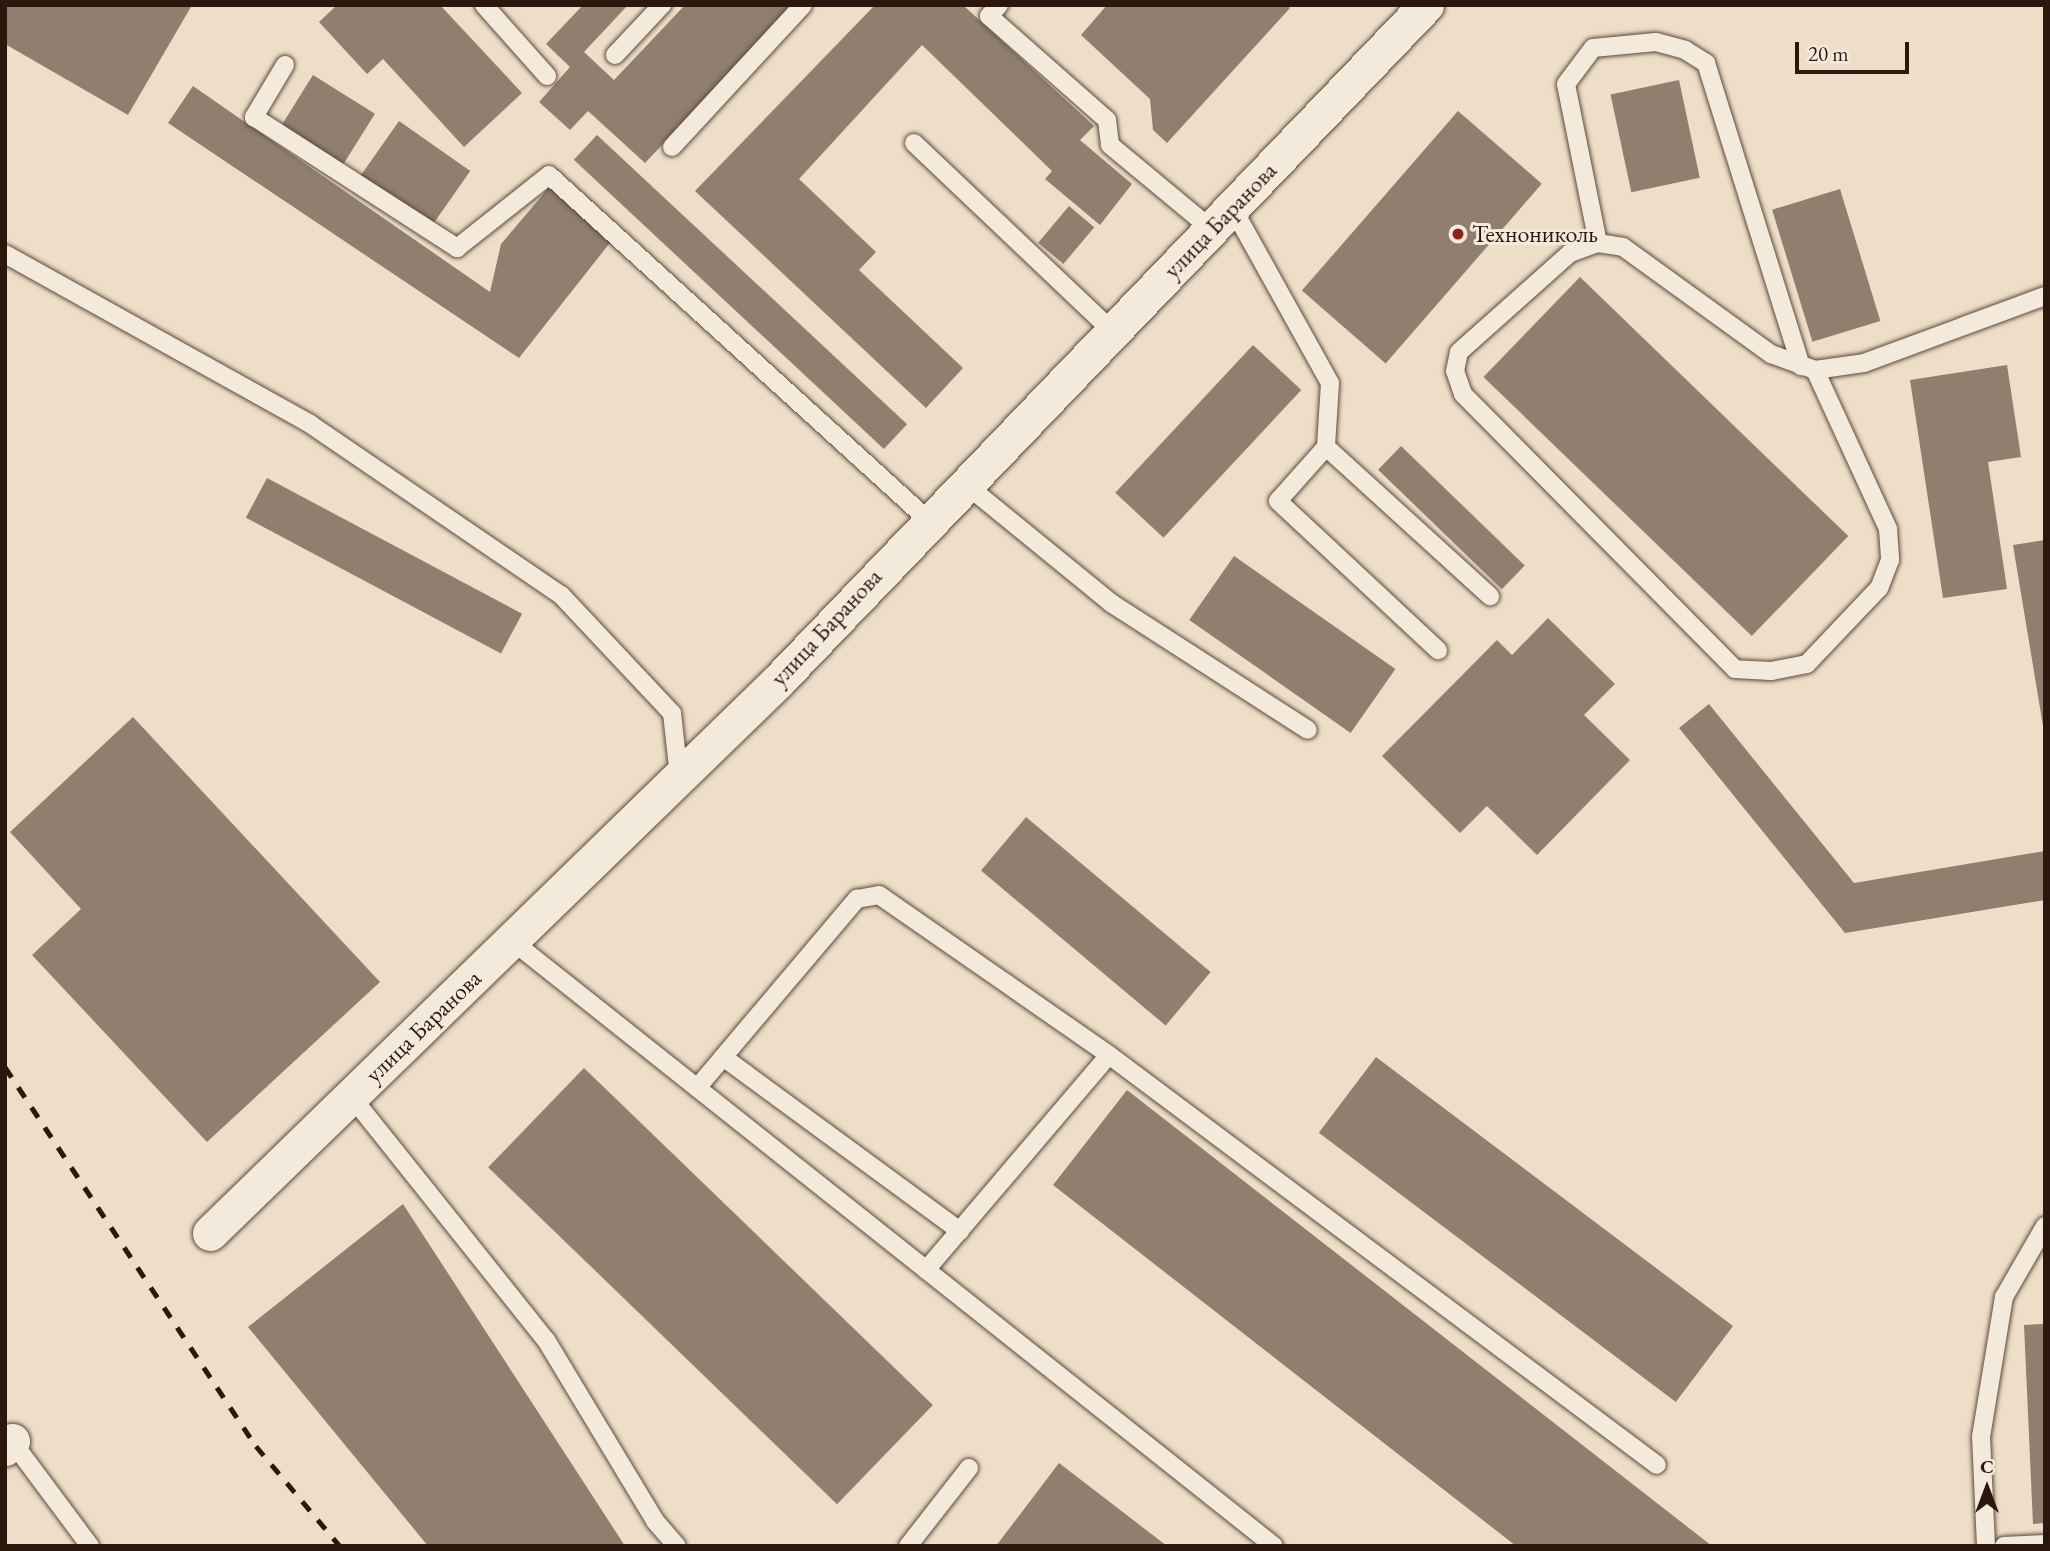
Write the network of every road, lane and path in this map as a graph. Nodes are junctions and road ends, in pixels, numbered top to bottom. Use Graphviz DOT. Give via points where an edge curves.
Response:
graph roads {
  1 [pos="484,5"];
  2 [pos="662,5"];
  3 [pos="803,5"];
  4 [pos="999,5"];
  5 [pos="1426,5"];
  6 [pos="615,55"];
  7 [pos="285,65"];
  8 [pos="547,76"];
  9 [pos="914,143"];
  10 [pos="672,147"];
  11 [pos="1221,218"];
  12 [pos="1598,243"];
  13 [pos="5,254"];
  14 [pos="2045,296"];
  15 [pos="1112,331"];
  16 [pos="1808,368"];
  17 [pos="1325,447"];
  18 [pos="964,483"];
  19 [pos="928,520"];
  20 [pos="1490,596"];
  21 [pos="1438,650"];
  22 [pos="1308,730"];
  23 [pos="679,778"];
  24 [pos="511,940"];
  25 [pos="1109,1055"];
  26 [pos="723,1057"];
  27 [pos="697,1087"];
  28 [pos="351,1096"];
  29 [pos="2045,1226"];
  30 [pos="960,1231"];
  31 [pos="210,1233"];
  32 [pos="926,1270"];
  33 [pos="8,1440"];
  34 [pos="1657,1465"];
  35 [pos="969,1468"];
  36 [pos="2045,1544"];
  37 [pos="90,1546"];
  38 [pos="677,1546"];
  39 [pos="908,1546"];
  40 [pos="1274,1546"];
  41 [pos="1986,1546"];
  42 [pos="2004,1546"];
  1 -- 8 [label="lane"];
  2 -- 6 [label="lane"];
  3 -- 10 [label="lane"];
  4 -- 11 [label="lane" via="989,16 1107,120 1110,145"];
  5 -- 11 [label="street, улица Баранова"];
  7 -- 19 [label="lane" via="254,117 457,248 549,175"];
  9 -- 15 [label="lane"];
  11 -- 15 [label="street, улица Баранова"];
  11 -- 17 [label="lane" via="1330,383"];
  12 -- 16 [label="lane" via="1623,247 1771,354"];
  12 -- 16 [label="lane" via="1566,84 1593,48 1656,42 1685,50 1706,63"];
  12 -- 16 [label="lane" via="1570,253 1459,352 1456,382 1735,670 1807,664 1879,588 1890,560 1888,529"];
  13 -- 23 [label="lane" via="310,425 561,595 672,713"];
  14 -- 16 [label="lane" via="1864,363"];
  15 -- 18 [label="street, улица Баранова"];
  17 -- 20 [label="lane"];
  17 -- 21 [label="lane" via="1278,501"];
  18 -- 19 [label="street, улица Баранова"];
  18 -- 22 [label="lane" via="1111,603"];
  19 -- 23 [label="street, улица Баранова"];
  23 -- 24 [label="street, улица Баранова"];
  24 -- 27 [label="lane"];
  24 -- 28 [label="street, улица Баранова"];
  25 -- 26 [label="lane" via="879,895 857,899"];
  25 -- 30 [label="lane"];
  25 -- 34 [label="lane"];
  26 -- 27 [label="lane"];
  26 -- 30 [label="lane"];
  27 -- 32 [label="lane"];
  28 -- 31 [label="street, улица Баранова"];
  28 -- 38 [label="lane" via="404,1155 546,1340 655,1521"];
  29 -- 41 [label="lane" via="2004,1297 1981,1437"];
  30 -- 32 [label="lane"];
  32 -- 40 [label="lane"];
  33 -- 37 [label="lane"];
  35 -- 39 [label="lane"];
  36 -- 42 [label="lane"];
}
